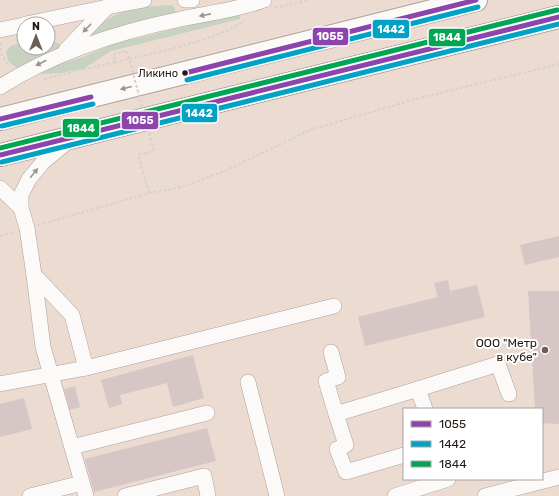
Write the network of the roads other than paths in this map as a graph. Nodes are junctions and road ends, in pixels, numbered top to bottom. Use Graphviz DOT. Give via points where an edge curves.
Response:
graph roads {
  1 [pos="144,0"];
  2 [pos="185,0"];
  3 [pos="192,0"];
  4 [pos="228,0"];
  5 [pos="476,0"];
  6 [pos="113,4"];
  7 [pos="267,5"];
  8 [pos="245,8"];
  9 [pos="559,16"];
  10 [pos="56,17"];
  11 [pos="16,26"];
  12 [pos="0,30"];
  13 [pos="62,53"];
  14 [pos="0,72"];
  15 [pos="15,78"];
  16 [pos="0,86"];
  17 [pos="0,119"];
  18 [pos="76,136"];
  19 [pos="0,154"];
  20 [pos="0,188"];
  21 [pos="21,208"];
  22 [pos="34,275"];
  23 [pos="334,306"];
  24 [pos="331,352"];
  25 [pos="86,368"];
  26 [pos="51,375"];
  27 [pos="248,382"];
  28 [pos="0,384"];
  29 [pos="418,389"];
  30 [pos="509,394"];
  31 [pos="425,408"];
  32 [pos="207,413"];
  33 [pos="336,414"];
  34 [pos="72,447"];
  35 [pos="403,455"];
  36 [pos="559,477"];
  37 [pos="445,480"];
  38 [pos="84,490"];
  39 [pos="30,496"];
  40 [pos="125,496"];
  41 [pos="208,496"];
  42 [pos="277,496"];
  43 [pos="395,496"];
  44 [pos="485,496"];
  1 -- 6 [label="lane"];
  2 -- 3 [label="lane"];
  4 -- 8 [label="lane"];
  5 -- 17 [label="highway, one-way"];
  6 -- 10 [label="lane"];
  6 -- 13 [label="lane, one-way"];
  7 -- 8 [label="lane"];
  8 -- 13 [label="lane, one-way" via="180,20"];
  9 -- 18 [label="highway"];
  11 -- 12 [label="lane"];
  13 -- 15 [label="lane, one-way"];
  14 -- 15 [label="lane"];
  15 -- 16 [label="lane"];
  18 -- 19 [label="highway"];
  21 -- 18 [label="lane, one-way" via="22,195 29,179 44,161"];
  20 -- 21 [label="lane"];
  21 -- 22 [label="lane" via="27,228"];
  22 -- 25 [label="lane" via="72,315"];
  22 -- 26 [label="lane" via="43,347"];
  23 -- 25 [label="lane"];
  24 -- 33 [label="lane" via="338,377 326,381"];
  25 -- 26 [label="lane"];
  26 -- 28 [label="lane"];
  26 -- 34 [label="lane"];
  27 -- 42 [label="lane"];
  29 -- 30 [label="lane" via="498,364"];
  29 -- 31 [label="lane"];
  29 -- 33 [label="lane"];
  32 -- 34 [label="lane"];
  33 -- 35 [label="lane" via="346,445 337,449 346,472"];
  34 -- 38 [label="lane"];
  36 -- 44 [label="lane"];
  37 -- 43 [label="lane"];
  38 -- 39 [label="lane"];
  40 -- 41 [label="lane" via="204,476"];
}
